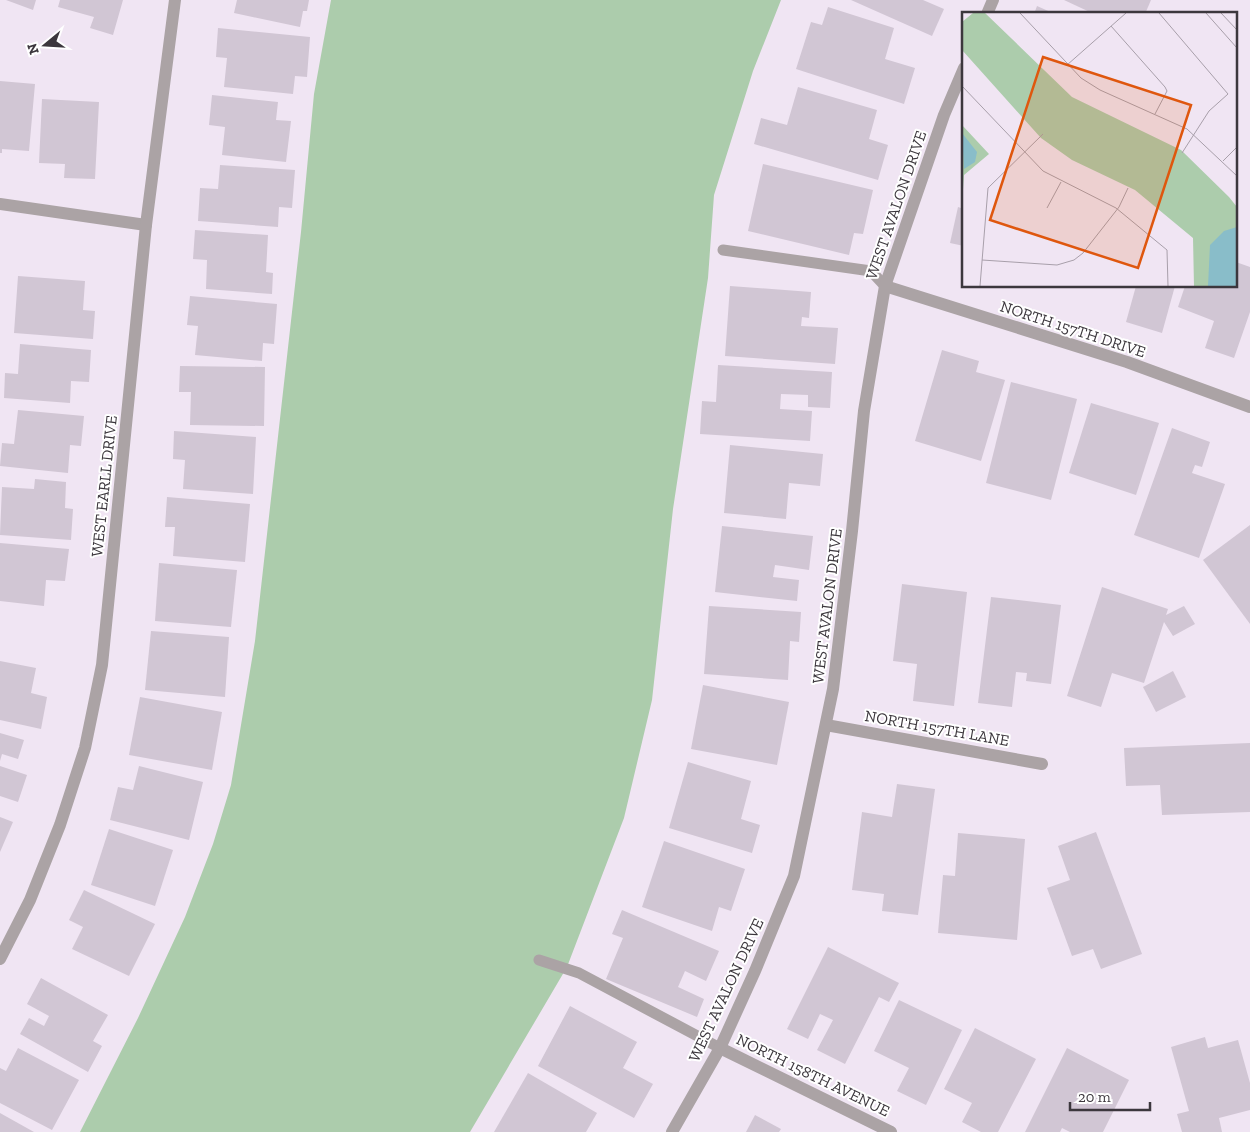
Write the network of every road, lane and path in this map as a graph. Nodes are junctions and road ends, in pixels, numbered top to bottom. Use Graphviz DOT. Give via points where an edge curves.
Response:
graph roads {
  1 [pos="175,0"];
  2 [pos="993,0"];
  3 [pos="988,12"];
  4 [pos="962,73"];
  5 [pos="0,204"];
  6 [pos="146,225"];
  7 [pos="723,250"];
  8 [pos="885,286"];
  9 [pos="1250,407"];
  10 [pos="826,725"];
  11 [pos="1042,764"];
  12 [pos="2,951"];
  13 [pos="539,960"];
  14 [pos="720,1048"];
  15 [pos="672,1132"];
  16 [pos="891,1132"];
  1 -- 6 [label="street, WEST EARLL DRIVE"];
  2 -- 3 [label="street"];
  4 -- 8 [label="street, WEST AVALON DRIVE" via="944,115"];
  5 -- 6 [label="street"];
  6 -- 12 [label="street, WEST EARLL DRIVE" via="102,665 84,748 60,825 30,900"];
  7 -- 8 [label="lane" via="871,271"];
  8 -- 9 [label="street, NORTH 157TH DRIVE" via="1127,362"];
  8 -- 10 [label="street, WEST AVALON DRIVE" via="864,411 834,688"];
  10 -- 11 [label="street, NORTH 157TH LANE"];
  10 -- 14 [label="street, WEST AVALON DRIVE" via="794,876"];
  13 -- 14 [label="lane" via="579,974"];
  14 -- 15 [label="street, WEST AVALON DRIVE"];
  14 -- 16 [label="street, NORTH 158TH AVENUE"];
}
